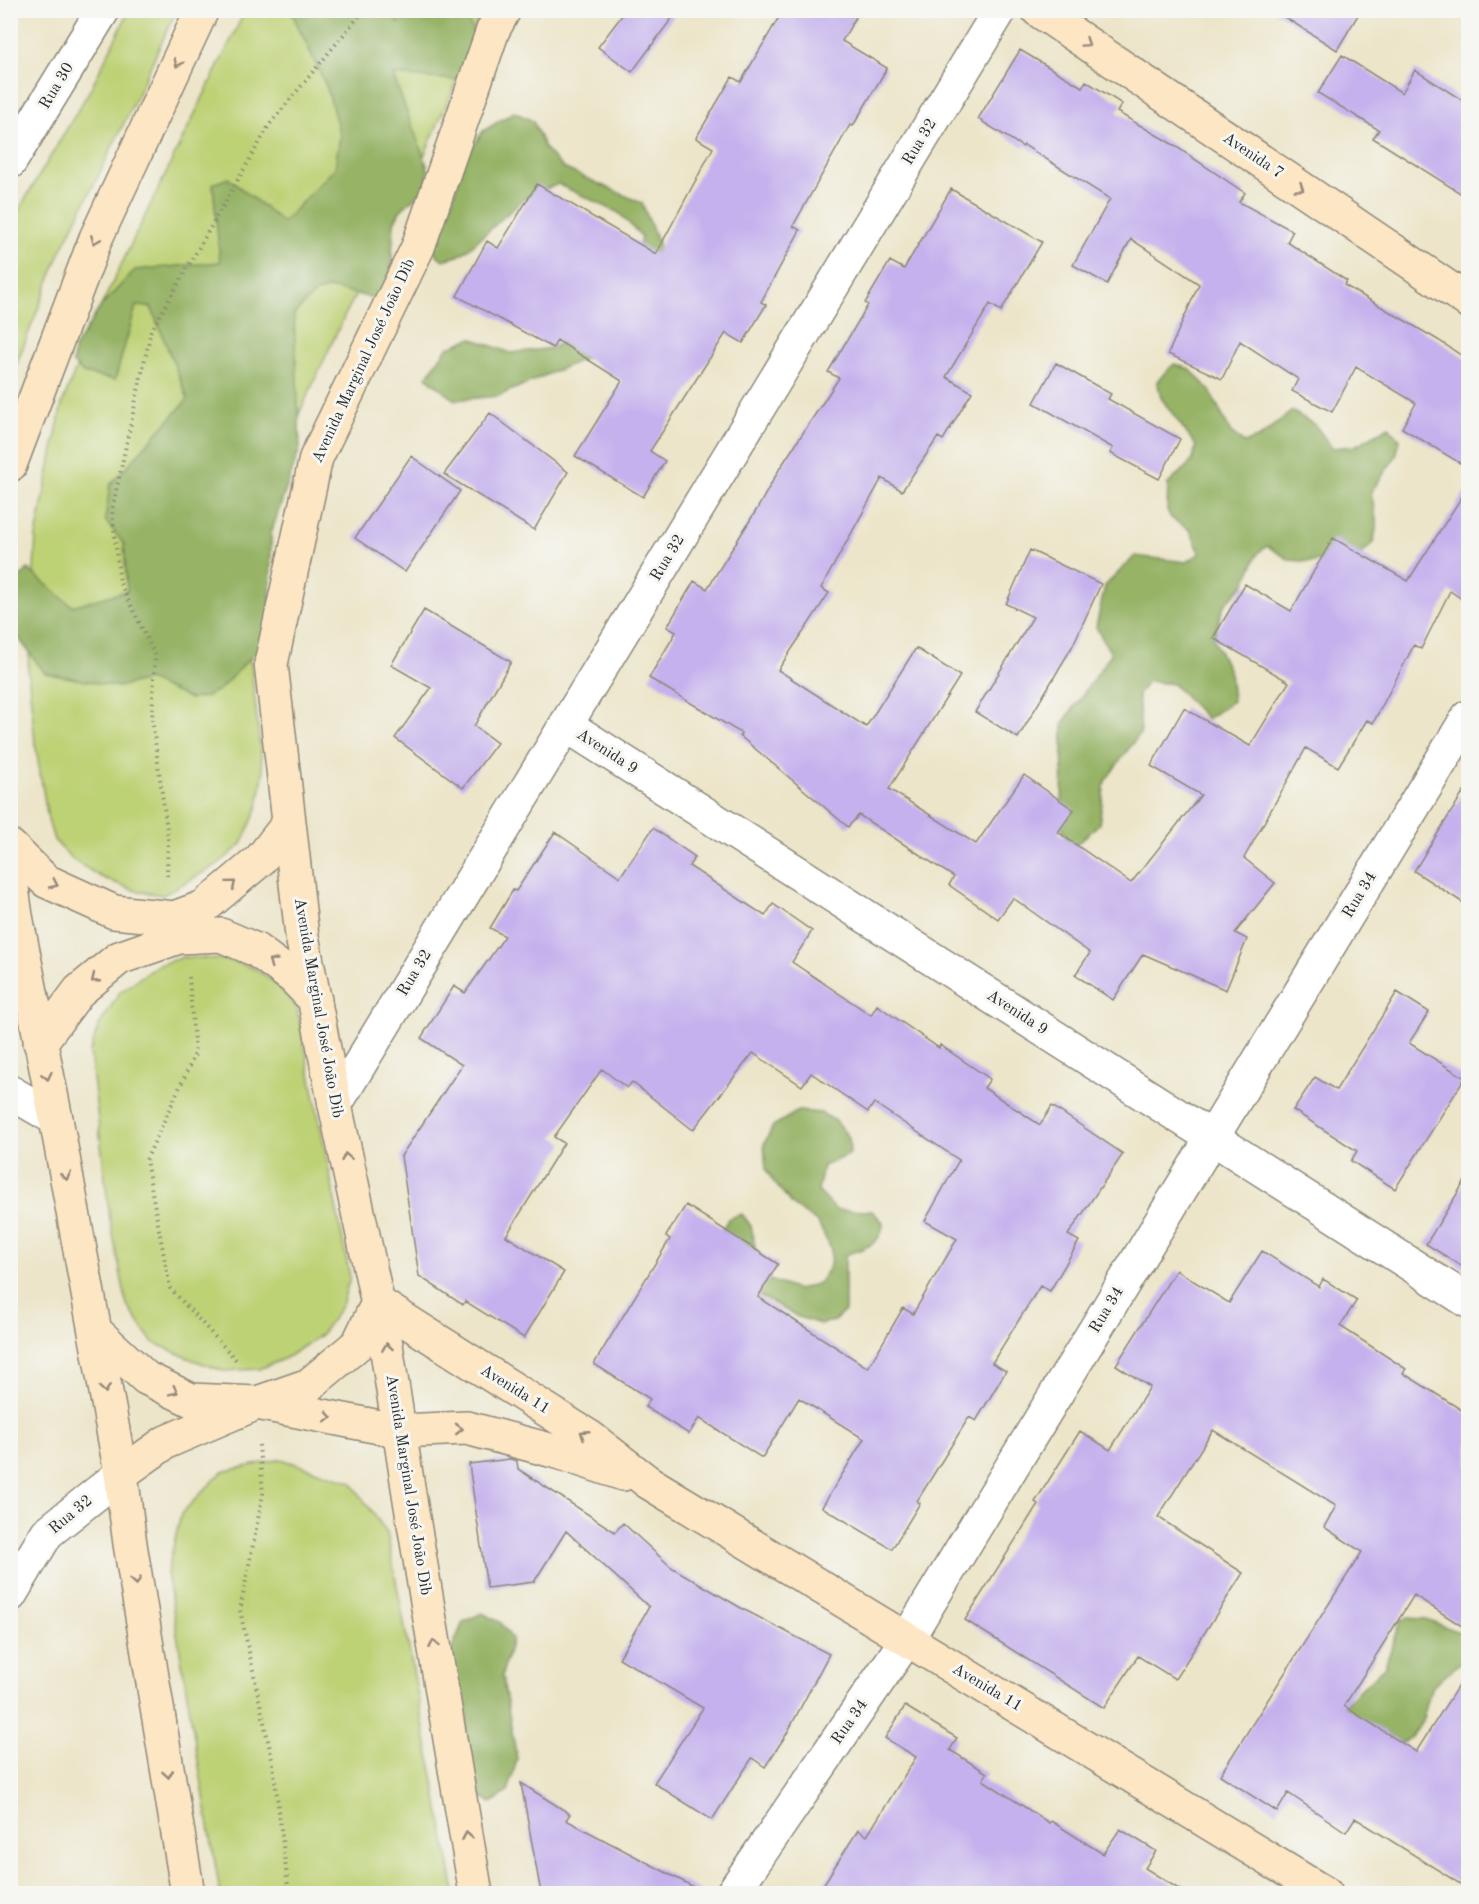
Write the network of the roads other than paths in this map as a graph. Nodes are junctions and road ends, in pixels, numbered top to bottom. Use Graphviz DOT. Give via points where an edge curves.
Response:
graph roads {
  1 [pos="103,10"];
  2 [pos="202,10"];
  3 [pos="1000,10"];
  4 [pos="1038,10"];
  5 [pos="497,17"];
  6 [pos="10,162"];
  7 [pos="1468,302"];
  8 [pos="10,465"];
  9 [pos="1468,717"];
  10 [pos="566,725"];
  11 [pos="290,823"];
  12 [pos="10,846"];
  13 [pos="10,874"];
  14 [pos="315,1000"];
  15 [pos="40,1043"];
  16 [pos="10,1092"];
  17 [pos="335,1105"];
  18 [pos="56,1119"];
  19 [pos="1212,1137"];
  20 [pos="1468,1300"];
  21 [pos="378,1303"];
  22 [pos="94,1331"];
  23 [pos="257,1403"];
  24 [pos="400,1431"];
  25 [pos="121,1474"];
  26 [pos="648,1482"];
  27 [pos="10,1595"];
  28 [pos="907,1639"];
  29 [pos="188,1893"];
  30 [pos="476,1893"];
  31 [pos="732,1893"];
  32 [pos="1326,1893"];
  1 -- 6 [label="street, Rua 30"];
  2 -- 8 [label="main road, one-way" via="96,238"];
  3 -- 10 [label="street, Rua 32"];
  4 -- 7 [label="main road, Avenida 7, one-way"];
  5 -- 11 [label="main road, Avenida Marginal José João Dib" via="418,247 316,458 271,664"];
  9 -- 19 [label="street, Rua 34"];
  10 -- 17 [label="street, Rua 32"];
  10 -- 19 [label="street, Avenida 9"];
  12 -- 11 [label="main road, one-way" via="46,881 114,912 174,918 204,908 260,860"];
  11 -- 14 [label="main road, Avenida Marginal José João Dib" via="302,936"];
  13 -- 15 [label="main road"];
  14 -- 15 [label="main road, one-way" via="294,978 256,950 221,935 179,937 119,958 79,992"];
  14 -- 17 [label="main road, Avenida Marginal José João Dib"];
  15 -- 18 [label="main road, one-way"];
  16 -- 18 [label="street"];
  21 -- 17 [label="main road, Avenida Marginal José João Dib, one-way"];
  18 -- 22 [label="main road, one-way"];
  19 -- 20 [label="street, Avenida 9"];
  19 -- 28 [label="street, Rua 34"];
  21 -- 23 [label="main road" via="358,1344 309,1385"];
  24 -- 21 [label="main road, Avenida Marginal José João Dib, one-way"];
  26 -- 21 [label="main road, Avenida 11, one-way" via="591,1438"];
  22 -- 23 [label="main road, one-way" via="146,1378 191,1400"];
  22 -- 25 [label="main road, one-way"];
  23 -- 24 [label="main road, Avenida 11, one-way"];
  23 -- 25 [label="main road" via="166,1442"];
  24 -- 26 [label="main road, Avenida 11, one-way" via="467,1428"];
  30 -- 24 [label="main road, Avenida Marginal José João Dib, one-way"];
  25 -- 27 [label="street, Rua 32" via="47,1533"];
  25 -- 29 [label="main road, one-way"];
  26 -- 28 [label="main road, Avenida 11"];
  28 -- 31 [label="street, Rua 34"];
  28 -- 32 [label="main road, Avenida 11"];
}
